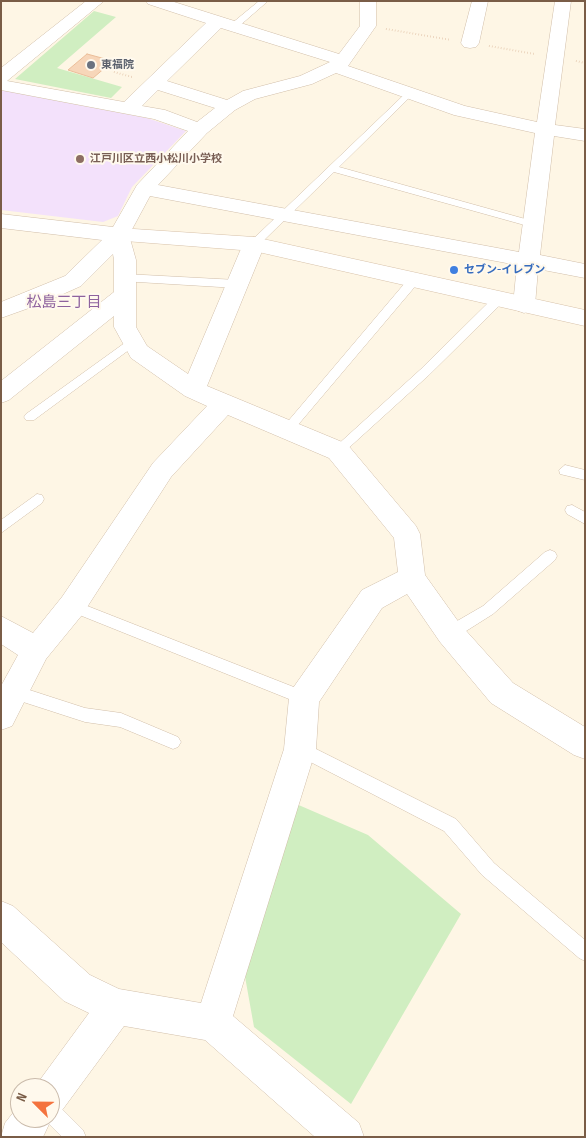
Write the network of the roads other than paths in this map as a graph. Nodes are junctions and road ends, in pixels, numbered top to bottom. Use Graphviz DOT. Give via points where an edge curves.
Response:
graph roads {
  1 [pos="96,1"];
  2 [pos="154,1"];
  3 [pos="264,1"];
  4 [pos="368,1"];
  5 [pos="480,1"];
  6 [pos="563,1"];
  7 [pos="226,24"];
  8 [pos="470,43"];
  9 [pos="339,64"];
  10 [pos="1,77"];
  11 [pos="154,83"];
  12 [pos="1,85"];
  13 [pos="409,93"];
  14 [pos="229,106"];
  15 [pos="128,109"];
  16 [pos="200,129"];
  17 [pos="545,129"];
  18 [pos="585,135"];
  19 [pos="332,168"];
  20 [pos="144,189"];
  21 [pos="283,215"];
  22 [pos="1,221"];
  23 [pos="532,224"];
  24 [pos="119,235"];
  25 [pos="254,244"];
  26 [pos="528,261"];
  27 [pos="585,271"];
  28 [pos="414,280"];
  29 [pos="237,284"];
  30 [pos="125,287"];
  31 [pos="499,299"];
  32 [pos="524,305"];
  33 [pos="1,310"];
  34 [pos="585,318"];
  35 [pos="133,341"];
  36 [pos="193,390"];
  37 [pos="1,394"];
  38 [pos="226,402"];
  39 [pos="30,417"];
  40 [pos="288,429"];
  41 [pos="338,451"];
  42 [pos="565,470"];
  43 [pos="585,475"];
  44 [pos="37,499"];
  45 [pos="572,510"];
  46 [pos="585,519"];
  47 [pos="1,528"];
  48 [pos="550,556"];
  49 [pos="412,578"];
  50 [pos="72,606"];
  51 [pos="1,629"];
  52 [pos="450,633"];
  53 [pos="36,650"];
  54 [pos="14,692"];
  55 [pos="304,698"];
  56 [pos="1,716"];
  57 [pos="173,742"];
  58 [pos="585,744"];
  59 [pos="300,749"];
  60 [pos="1,918"];
  61 [pos="585,952"];
  62 [pos="116,1007"];
  63 [pos="213,1023"];
  64 [pos="60,1083"];
  65 [pos="60,1121"];
  66 [pos="76,1137"];
  67 [pos="345,1137"];
  1 -- 10 [label="street"];
  2 -- 7 [label="street"];
  3 -- 7 [label="lane"];
  4 -- 9 [label="street" via="368,26"];
  5 -- 8 [label="street"];
  6 -- 17 [label="street"];
  7 -- 9 [label="street"];
  7 -- 11 [label="street"];
  9 -- 13 [label="street"];
  9 -- 14 [label="street" via="298,83 249,95"];
  11 -- 14 [label="street"];
  11 -- 15 [label="street"];
  12 -- 15 [label="street"];
  13 -- 17 [label="street" via="460,111"];
  13 -- 19 [label="lane"];
  14 -- 16 [label="street"];
  15 -- 16 [label="street" via="158,114"];
  16 -- 20 [label="street"];
  17 -- 18 [label="street"];
  17 -- 23 [label="street"];
  19 -- 21 [label="lane"];
  19 -- 23 [label="lane"];
  20 -- 21 [label="street"];
  20 -- 24 [label="street"];
  21 -- 25 [label="lane"];
  21 -- 26 [label="street"];
  22 -- 24 [label="street"];
  23 -- 26 [label="street"];
  24 -- 25 [label="street"];
  24 -- 30 [label="street" via="125,260"];
  24 -- 33 [label="street" via="73,280"];
  25 -- 28 [label="street"];
  25 -- 29 [label="street"];
  26 -- 27 [label="street"];
  26 -- 32 [label="street"];
  28 -- 31 [label="street"];
  28 -- 40 [label="lane"];
  29 -- 30 [label="lane"];
  29 -- 36 [label="street"];
  30 -- 35 [label="street" via="125,327"];
  30 -- 37 [label="street"];
  31 -- 32 [label="street"];
  31 -- 41 [label="lane"];
  32 -- 34 [label="street"];
  35 -- 36 [label="street" via="139,352"];
  35 -- 39 [label="lane"];
  36 -- 38 [label="street"];
  38 -- 40 [label="street"];
  38 -- 50 [label="street" via="162,470"];
  40 -- 41 [label="street"];
  41 -- 49 [label="street" via="407,534"];
  42 -- 43 [label="lane"];
  44 -- 47 [label="lane"];
  45 -- 46 [label="lane"];
  48 -- 52 [label="lane" via="488,610"];
  49 -- 52 [label="street"];
  49 -- 55 [label="street" via="372,599"];
  50 -- 53 [label="street"];
  50 -- 55 [label="lane"];
  51 -- 53 [label="street"];
  52 -- 58 [label="street" via="502,693"];
  53 -- 54 [label="street"];
  54 -- 56 [label="street"];
  54 -- 57 [label="lane" via="85,715 121,720"];
  55 -- 59 [label="street"];
  59 -- 61 [label="lane" via="450,825 488,868"];
  59 -- 63 [label="street"];
  60 -- 62 [label="street" via="77,988"];
  62 -- 63 [label="street"];
  62 -- 64 [label="street"];
  63 -- 67 [label="street"];
  65 -- 66 [label="lane"];
}
